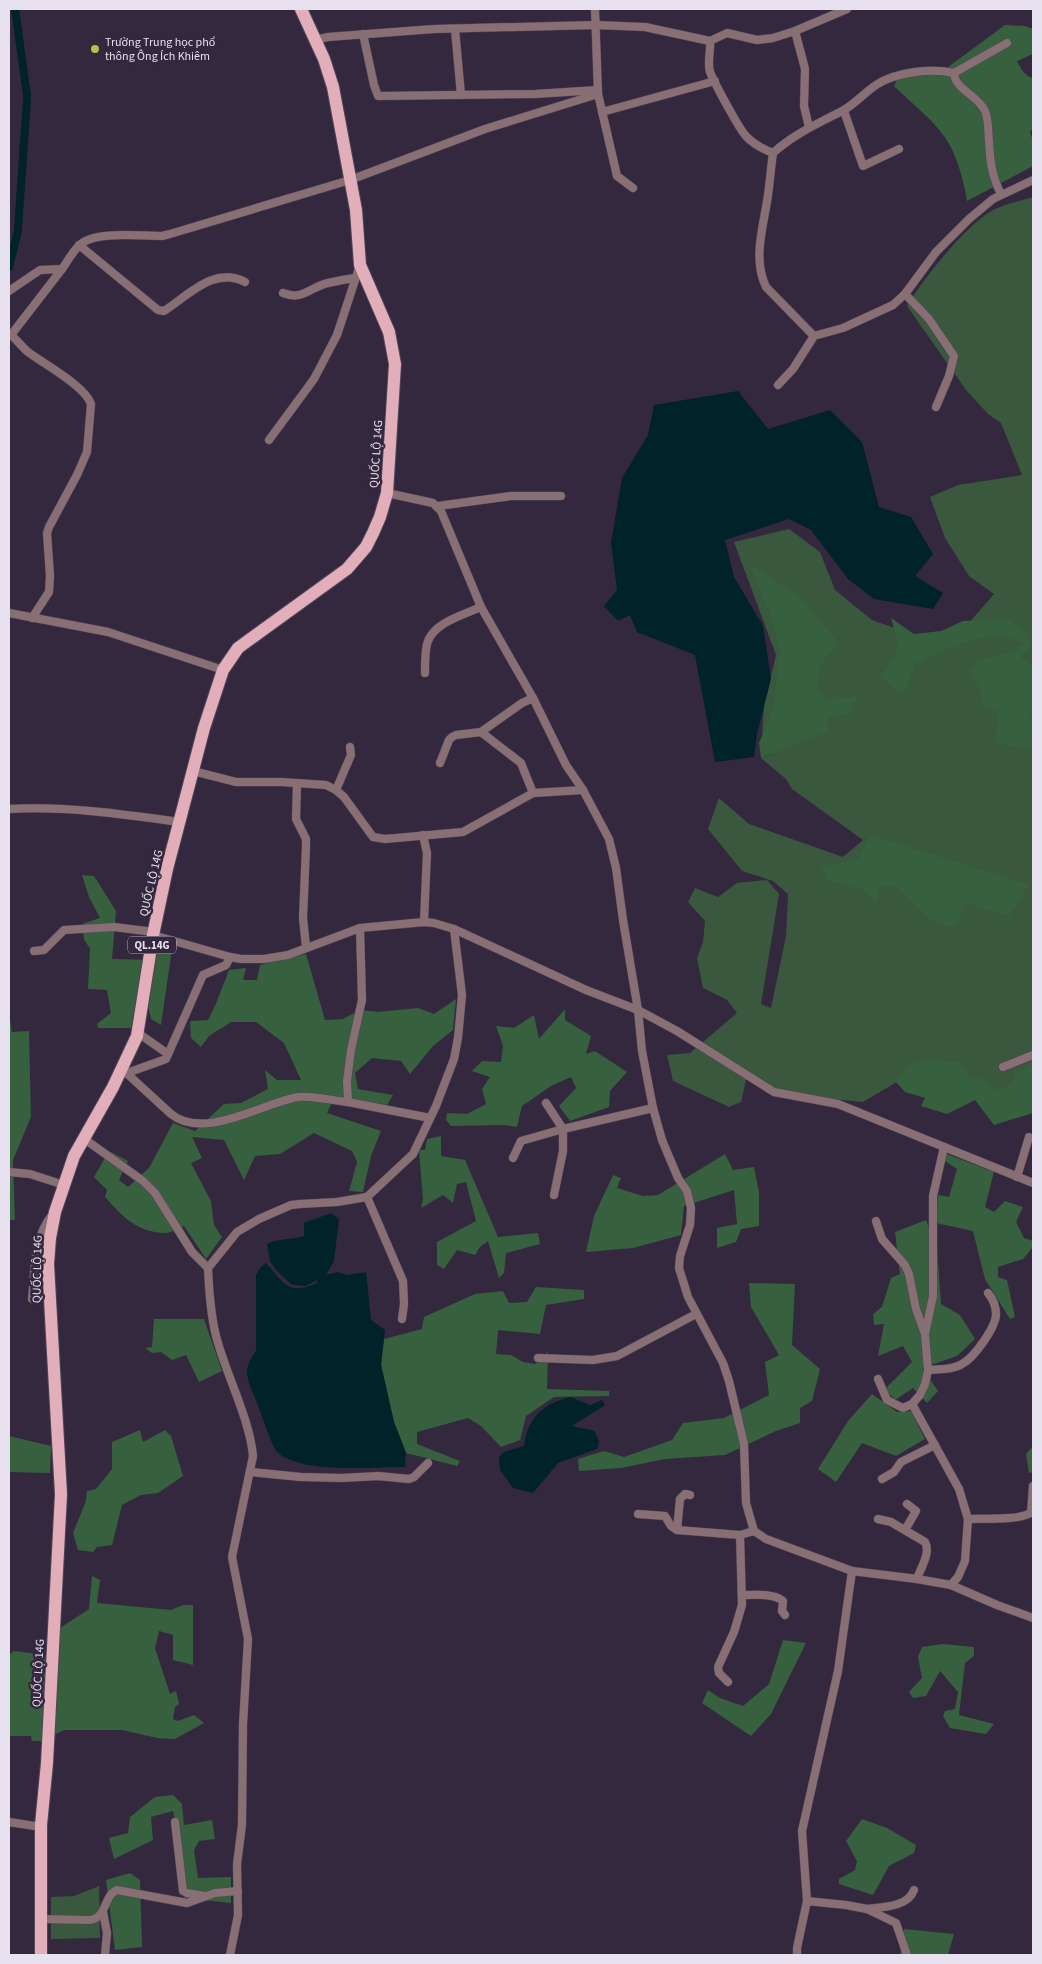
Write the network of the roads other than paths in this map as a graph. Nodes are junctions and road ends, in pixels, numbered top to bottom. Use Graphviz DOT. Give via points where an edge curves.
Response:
graph roads {
  1 [pos="301,9"];
  2 [pos="595,9"];
  3 [pos="847,9"];
  4 [pos="596,26"];
  5 [pos="455,29"];
  6 [pos="795,32"];
  7 [pos="363,34"];
  8 [pos="315,40"];
  9 [pos="710,41"];
  10 [pos="1007,43"];
  11 [pos="954,73"];
  12 [pos="715,81"];
  13 [pos="598,92"];
  14 [pos="536,94"];
  15 [pos="461,95"];
  16 [pos="844,111"];
  17 [pos="538,112"];
  18 [pos="602,112"];
  19 [pos="809,127"];
  20 [pos="899,149"];
  21 [pos="773,153"];
  22 [pos="350,180"];
  23 [pos="1033,180"];
  24 [pos="633,188"];
  25 [pos="1001,194"];
  26 [pos="79,245"];
  27 [pos="360,265"];
  28 [pos="62,269"];
  29 [pos="355,278"];
  30 [pos="245,282"];
  31 [pos="9,291"];
  32 [pos="283,293"];
  33 [pos="905,294"];
  34 [pos="814,336"];
  35 [pos="778,385"];
  36 [pos="936,407"];
  37 [pos="269,440"];
  38 [pos="387,493"];
  39 [pos="561,496"];
  40 [pos="438,506"];
  41 [pos="481,607"];
  42 [pos="9,613"];
  43 [pos="32,618"];
  44 [pos="223,670"];
  45 [pos="425,672"];
  46 [pos="533,698"];
  47 [pos="481,732"];
  48 [pos="350,747"];
  49 [pos="440,763"];
  50 [pos="192,771"];
  51 [pos="297,784"];
  52 [pos="336,790"];
  53 [pos="583,790"];
  54 [pos="533,793"];
  55 [pos="9,809"];
  56 [pos="179,822"];
  57 [pos="423,835"];
  58 [pos="424,922"];
  59 [pos="360,928"];
  60 [pos="454,929"];
  61 [pos="153,934"];
  62 [pos="306,947"];
  63 [pos="34,951"];
  64 [pos="230,957"];
  65 [pos="638,1010"];
  66 [pos="138,1033"];
  67 [pos="168,1054"];
  68 [pos="1033,1054"];
  69 [pos="1003,1067"];
  70 [pos="124,1071"];
  71 [pos="348,1102"];
  72 [pos="546,1104"];
  73 [pos="653,1108"];
  74 [pos="430,1118"];
  75 [pos="563,1129"];
  76 [pos="1029,1137"];
  77 [pos="83,1138"];
  78 [pos="944,1147"];
  79 [pos="513,1158"];
  80 [pos="9,1172"];
  81 [pos="1017,1177"];
  82 [pos="1033,1183"];
  83 [pos="64,1185"];
  84 [pos="554,1196"];
  85 [pos="366,1197"];
  86 [pos="55,1212"];
  87 [pos="876,1221"];
  88 [pos="208,1268"];
  89 [pos="988,1293"];
  90 [pos="32,1299"];
  91 [pos="696,1314"];
  92 [pos="402,1319"];
  93 [pos="925,1334"];
  94 [pos="538,1358"];
  95 [pos="928,1370"];
  96 [pos="878,1379"];
  97 [pos="912,1404"];
  98 [pos="935,1445"];
  99 [pos="428,1463"];
  100 [pos="250,1472"];
  101 [pos="882,1479"];
  102 [pos="1033,1486"];
  103 [pos="690,1495"];
  104 [pos="907,1504"];
  105 [pos="638,1514"];
  106 [pos="878,1519"];
  107 [pos="968,1519"];
  108 [pos="677,1530"];
  109 [pos="905,1530"];
  110 [pos="754,1531"];
  111 [pos="740,1535"];
  112 [pos="852,1571"];
  113 [pos="917,1578"];
  114 [pos="951,1584"];
  115 [pos="742,1595"];
  116 [pos="785,1615"];
  117 [pos="1033,1618"];
  118 [pos="728,1682"];
  119 [pos="9,1822"];
  120 [pos="175,1822"];
  121 [pos="41,1827"];
  122 [pos="914,1890"];
  123 [pos="238,1891"];
  124 [pos="205,1896"];
  125 [pos="807,1901"];
  126 [pos="868,1909"];
  127 [pos="103,1912"];
  128 [pos="41,1919"];
  129 [pos="40,1955"];
  130 [pos="105,1955"];
  131 [pos="230,1955"];
  132 [pos="797,1955"];
  133 [pos="907,1955"];
  1 -- 8 [label="main road, QUỐC LỘ 14G / QL.14G"];
  2 -- 4 [label="street"];
  3 -- 6 [label="street"];
  4 -- 5 [label="street"];
  4 -- 9 [label="street" via="645,27"];
  4 -- 13 [label="street"];
  5 -- 7 [label="street"];
  5 -- 15 [label="street"];
  6 -- 9 [label="street" via="757,40 727,32"];
  6 -- 19 [label="street" via="806,69 804,106"];
  7 -- 8 [label="street"];
  7 -- 15 [label="street" via="378,96"];
  8 -- 22 [label="main road, QUỐC LỘ 14G / QL.14G" via="333,87"];
  9 -- 12 [label="street" via="710,73"];
  10 -- 11 [label="street"];
  11 -- 16 [label="street" via="932,70 892,77"];
  11 -- 25 [label="street" via="959,85 984,109 988,121 992,174"];
  12 -- 18 [label="street"];
  12 -- 21 [label="street" via="746,136"];
  13 -- 14 [label="street"];
  13 -- 17 [label="street"];
  13 -- 18 [label="street"];
  14 -- 15 [label="street"];
  14 -- 17 [label="street"];
  16 -- 19 [label="street"];
  16 -- 20 [label="street" via="863,166"];
  17 -- 22 [label="street"];
  18 -- 24 [label="street" via="617,176"];
  19 -- 21 [label="street"];
  21 -- 34 [label="street" via="759,244 761,277"];
  22 -- 26 [label="street" via="162,236 103,237 86,240"];
  22 -- 27 [label="main road, QUỐC LỘ 14G / QL.14G"];
  23 -- 25 [label="street"];
  25 -- 33 [label="street" via="969,219 936,252"];
  26 -- 28 [label="street"];
  26 -- 30 [label="street" via="158,310 164,311 192,289 223,277"];
  27 -- 29 [label="street"];
  27 -- 38 [label="main road, QUỐC LỘ 14G / QL.14G" via="389,332 395,364"];
  28 -- 31 [label="street" via="40,270"];
  28 -- 43 [label="street" via="11,335 28,352 80,389 91,404 87,452 47,533 49,592"];
  29 -- 32 [label="street" via="325,283 298,296"];
  29 -- 37 [label="street" via="337,335 314,379"];
  33 -- 34 [label="street" via="888,308 843,328"];
  33 -- 36 [label="street" via="929,320 954,356"];
  34 -- 35 [label="street" via="793,369"];
  38 -- 40 [label="street"];
  38 -- 44 [label="main road, QUỐC LỘ 14G / QL.14G" via="366,547 347,569 238,648"];
  39 -- 40 [label="street" via="511,496"];
  40 -- 41 [label="street"];
  41 -- 45 [label="street" via="434,631 427,643"];
  41 -- 46 [label="street"];
  42 -- 43 [label="street"];
  43 -- 44 [label="street" via="108,632"];
  44 -- 50 [label="main road, QUỐC LỘ 14G / QL.14G"];
  46 -- 47 [label="street"];
  46 -- 53 [label="street" via="566,765"];
  47 -- 49 [label="street" via="456,735 449,740"];
  47 -- 54 [label="street" via="521,763"];
  48 -- 52 [label="street" via="351,755"];
  50 -- 51 [label="street" via="236,782"];
  50 -- 56 [label="main road, QUỐC LỘ 14G / QL.14G"];
  51 -- 52 [label="street" via="326,785"];
  51 -- 62 [label="street" via="296,819 306,839 303,918"];
  52 -- 57 [label="street" via="373,838 385,840"];
  53 -- 54 [label="street"];
  53 -- 65 [label="street" via="609,839"];
  54 -- 57 [label="street" via="462,832"];
  55 -- 56 [label="street" via="76,810"];
  56 -- 61 [label="main road, QUỐC LỘ 14G / QL.14G"];
  57 -- 58 [label="street" via="427,863"];
  58 -- 59 [label="street"];
  58 -- 60 [label="street"];
  59 -- 62 [label="street"];
  59 -- 71 [label="street" via="362,1000 351,1050"];
  60 -- 65 [label="street" via="586,990"];
  60 -- 74 [label="street" via="462,995 458,1038 454,1059"];
  61 -- 63 [label="street" via="114,927 64,930 44,950"];
  61 -- 64 [label="street"];
  61 -- 66 [label="main road, QUỐC LỘ 14G / QL.14G"];
  62 -- 64 [label="street" via="288,955 264,959"];
  64 -- 67 [label="street" via="226,964 203,974"];
  65 -- 73 [label="street"];
  65 -- 78 [label="street" via="774,1092 838,1104"];
  66 -- 67 [label="street"];
  66 -- 70 [label="main road, QUỐC LỘ 14G / QL.14G"];
  67 -- 70 [label="street" via="166,1059"];
  68 -- 69 [label="street"];
  70 -- 71 [label="street" via="177,1120 187,1124 202,1124 255,1112 273,1103 301,1096"];
  70 -- 77 [label="main road, QUỐC LỘ 14G / QL.14G"];
  71 -- 74 [label="street"];
  72 -- 75 [label="street"];
  73 -- 75 [label="street"];
  73 -- 91 [label="street" via="662,1140 687,1191 691,1208 679,1268"];
  74 -- 85 [label="street" via="413,1154"];
  75 -- 79 [label="street" via="521,1141"];
  75 -- 84 [label="street" via="563,1151"];
  76 -- 81 [label="street"];
  77 -- 83 [label="main road, QUỐC LỘ 14G / QL.14G"];
  77 -- 88 [label="street" via="143,1180 192,1252"];
  78 -- 81 [label="street"];
  78 -- 93 [label="street" via="933,1196 933,1296"];
  80 -- 83 [label="street" via="30,1174"];
  81 -- 82 [label="street"];
  83 -- 86 [label="main road, QUỐC LỘ 14G / QL.14G"];
  85 -- 88 [label="street" via="300,1204 259,1219 237,1232"];
  85 -- 92 [label="street" via="402,1281"];
  86 -- 90 [label="street" via="39,1239"];
  86 -- 121 [label="main road, QUỐC LỘ 14G / QL.14G" via="48,1264 61,1494"];
  87 -- 93 [label="street" via="882,1239 909,1274"];
  88 -- 100 [label="street" via="217,1341 253,1447"];
  89 -- 95 [label="street" via="994,1302 996,1321 972,1356 962,1365"];
  91 -- 94 [label="street" via="617,1356 593,1360"];
  91 -- 110 [label="street" via="723,1363 734,1398 744,1444 746,1503"];
  93 -- 95 [label="street"];
  95 -- 97 [label="street" via="922,1390"];
  96 -- 97 [label="street" via="887,1400 903,1408"];
  97 -- 98 [label="street"];
  98 -- 101 [label="street" via="901,1462 894,1472"];
  98 -- 107 [label="street" via="959,1489"];
  99 -- 100 [label="street" via="409,1479 301,1477"];
  100 -- 123 [label="street" via="232,1557 248,1639"];
  102 -- 107 [label="street" via="1031,1513"];
  103 -- 108 [label="street" via="685,1494 680,1499"];
  104 -- 109 [label="street" via="916,1511"];
  105 -- 108 [label="street" via="666,1516"];
  106 -- 109 [label="street"];
  107 -- 114 [label="street" via="965,1561"];
  108 -- 111 [label="street"];
  109 -- 113 [label="street" via="927,1545 927,1555"];
  110 -- 111 [label="street"];
  110 -- 112 [label="street" via="766,1539"];
  111 -- 115 [label="street"];
  112 -- 113 [label="street"];
  112 -- 125 [label="street" via="838,1671 802,1831"];
  113 -- 114 [label="street"];
  114 -- 117 [label="street"];
  115 -- 116 [label="street" via="781,1599"];
  115 -- 118 [label="street" via="734,1632 718,1667"];
  119 -- 121 [label="street"];
  120 -- 124 [label="street" via="184,1890"];
  121 -- 128 [label="main road, QUỐC LỘ 14G / QL.14G"];
  122 -- 126 [label="street" via="912,1895 895,1906"];
  123 -- 124 [label="street"];
  123 -- 131 [label="street" via="238,1915"];
  124 -- 127 [label="street" via="183,1903 117,1890 110,1894"];
  125 -- 126 [label="street"];
  125 -- 132 [label="street"];
  126 -- 133 [label="street" via="896,1923"];
  127 -- 128 [label="street" via="97,1919 90,1920"];
  127 -- 130 [label="street" via="107,1933"];
  128 -- 129 [label="main road, QUỐC LỘ 14G / QL.14G"];
}
